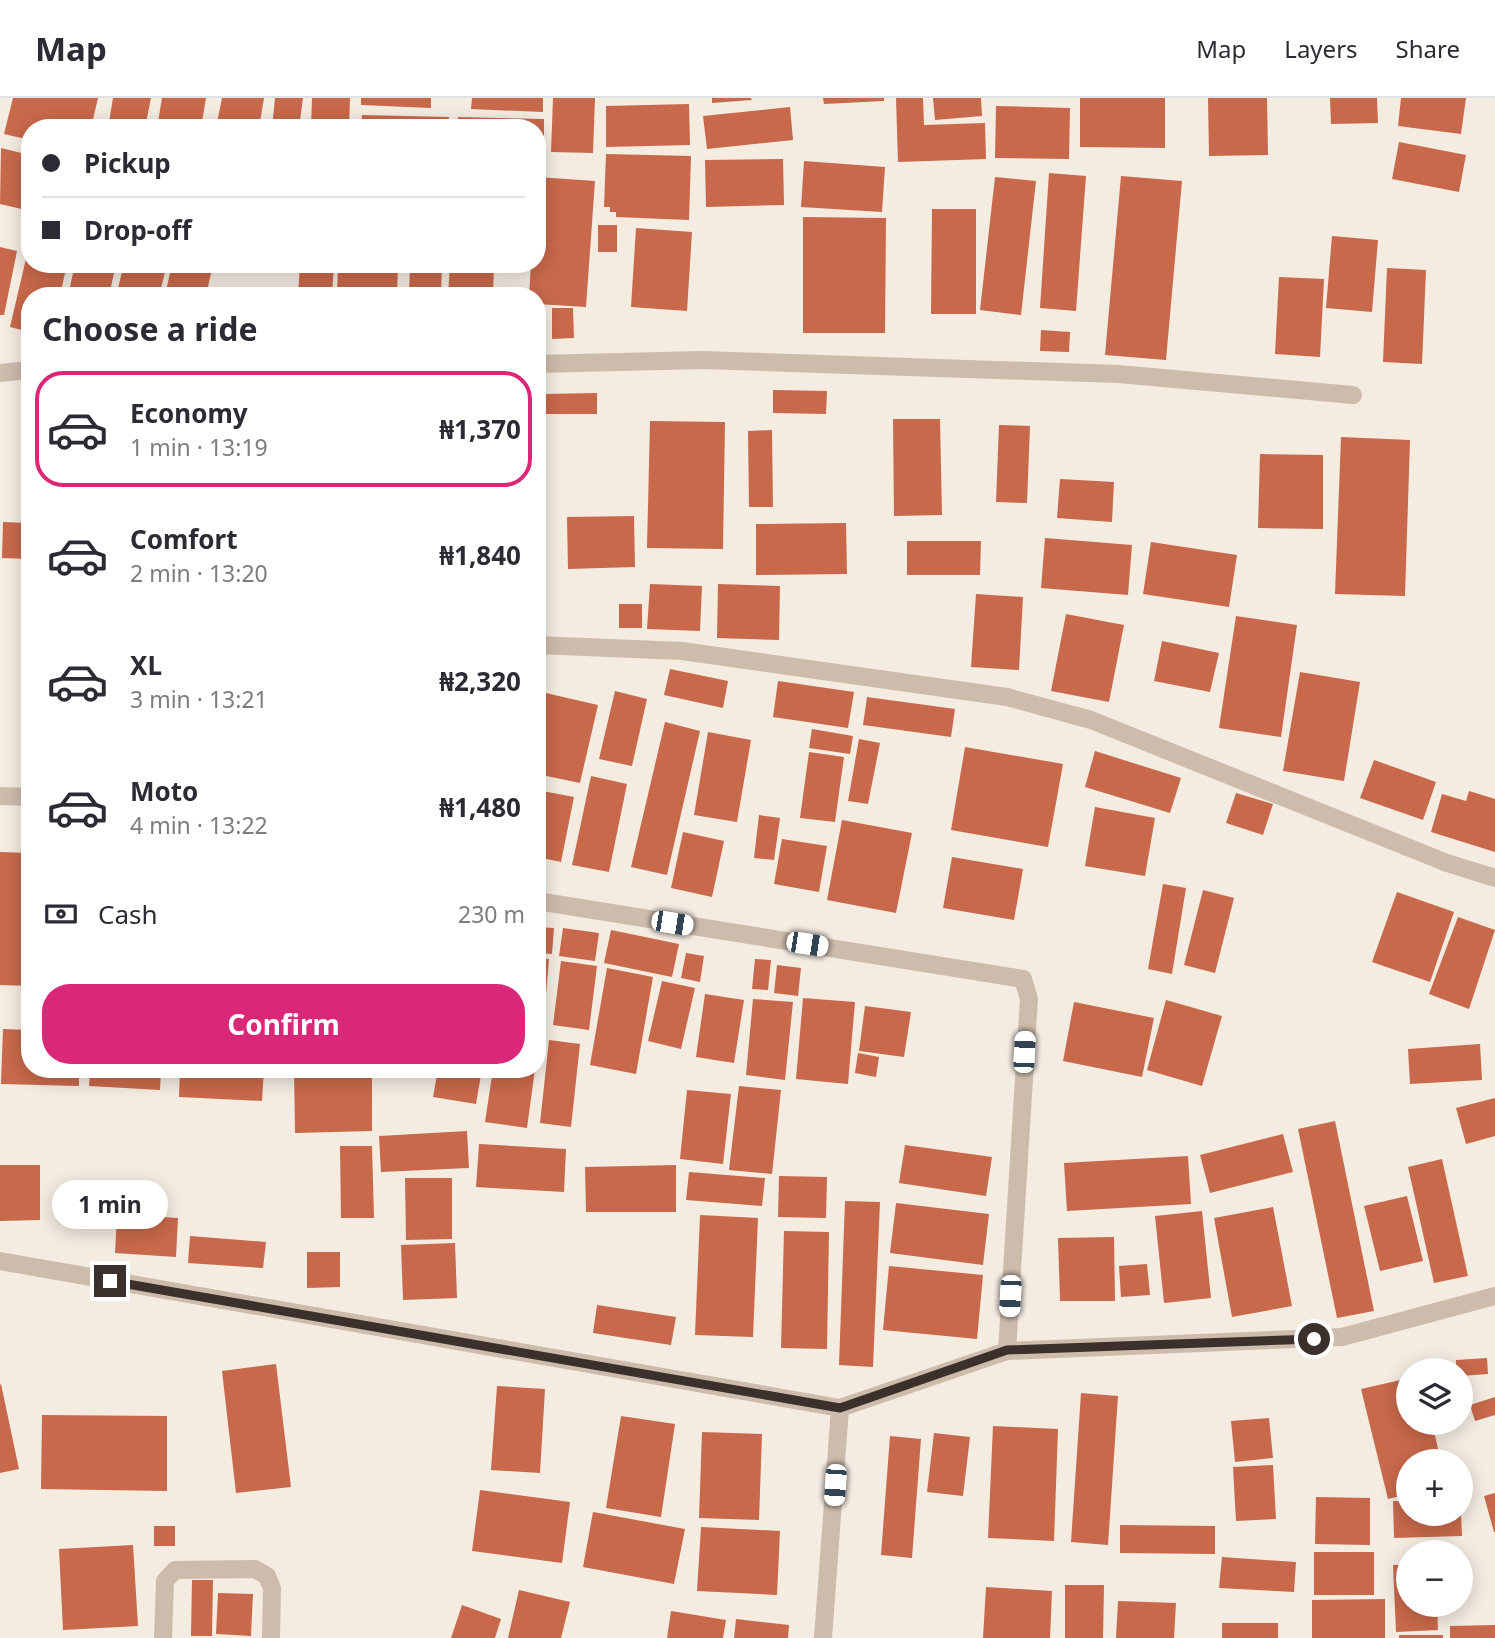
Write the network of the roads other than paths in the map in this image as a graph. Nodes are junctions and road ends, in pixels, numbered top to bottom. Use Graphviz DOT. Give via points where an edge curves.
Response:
graph roads {
  1 [pos="546,364"];
  2 [pos="21,371"];
  3 [pos="0,373"];
  4 [pos="1353,395"];
  5 [pos="546,645"];
  6 [pos="0,796"];
  7 [pos="21,797"];
  8 [pos="1495,878"];
  9 [pos="546,902"];
  10 [pos="0,1261"];
  11 [pos="1495,1296"];
  12 [pos="1007,1350"];
  13 [pos="840,1408"];
  14 [pos="163,1638"];
  15 [pos="271,1638"];
  16 [pos="823,1638"];
  1 -- 4 [label="street" via="702,360 1090,373"];
  2 -- 3 [label="street"];
  5 -- 8 [label="street" via="682,651 1007,697 1091,720 1447,863"];
  6 -- 7 [label="street"];
  9 -- 12 [label="street" via="1023,979 1029,999"];
  10 -- 13 [label="street"];
  11 -- 12 [label="street" via="1342,1338"];
  12 -- 13 [label="street"];
  13 -- 16 [label="street"];
  14 -- 15 [label="street" via="165,1581 175,1570 194,1568 255,1569 267,1576 272,1588"];
}
